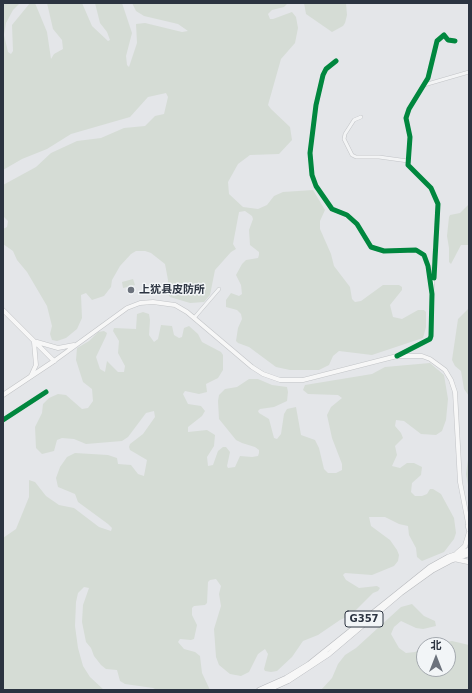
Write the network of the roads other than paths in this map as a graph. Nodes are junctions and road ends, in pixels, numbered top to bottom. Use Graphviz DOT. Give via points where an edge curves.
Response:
graph roads {
  1 [pos="455,41"];
  2 [pos="336,61"];
  3 [pos="469,72"];
  4 [pos="424,85"];
  5 [pos="361,117"];
  6 [pos="408,162"];
  7 [pos="219,289"];
  8 [pos="432,294"];
  9 [pos="3,310"];
  10 [pos="194,318"];
  11 [pos="34,341"];
  12 [pos="77,344"];
  13 [pos="397,356"];
  14 [pos="54,361"];
  15 [pos="31,376"];
  16 [pos="46,392"];
  17 [pos="3,395"];
  18 [pos="3,420"];
  19 [pos="469,528"];
  20 [pos="469,533"];
  21 [pos="469,550"];
  22 [pos="455,554"];
  23 [pos="469,554"];
  24 [pos="450,560"];
  25 [pos="469,562"];
  26 [pos="259,690"];
  27 [pos="268,690"];
  1 -- 4 [label="street" via="448,40 445,35 440,37"];
  2 -- 8 [label="street" via="322,75 311,143 313,181 328,206 357,224 371,247 391,251 410,249 424,255"];
  3 -- 4 [label="street"];
  4 -- 6 [label="street" via="406,118 410,142"];
  5 -- 6 [label="street" via="354,120 345,134 344,139 352,155 356,158 379,157"];
  6 -- 8 [label="street" via="410,168 431,188 438,204"];
  7 -- 10 [label="street"];
  8 -- 13 [label="street" via="430,339"];
  9 -- 11 [label="main road"];
  10 -- 12 [label="main road" via="175,305 140,303 127,308"];
  10 -- 13 [label="main road" via="252,367 280,380 302,380"];
  11 -- 12 [label="main road" via="58,348"];
  11 -- 14 [label="main road"];
  11 -- 15 [label="main road" via="36,365"];
  12 -- 14 [label="main road"];
  13 -- 19 [label="main road" via="422,356 430,359 445,370 451,380 457,403 460,482"];
  14 -- 15 [label="main road"];
  15 -- 17 [label="main road"];
  16 -- 18 [label="street"];
  20 -- 22 [label="main road" via="465,546"];
  21 -- 22 [label="main road, G357"];
  22 -- 26 [label="main road, G357" via="430,567 309,664"];
  23 -- 24 [label="main road, G357"];
  24 -- 25 [label="main road"];
  24 -- 27 [label="main road, G357" via="401,592 311,666"];
}
